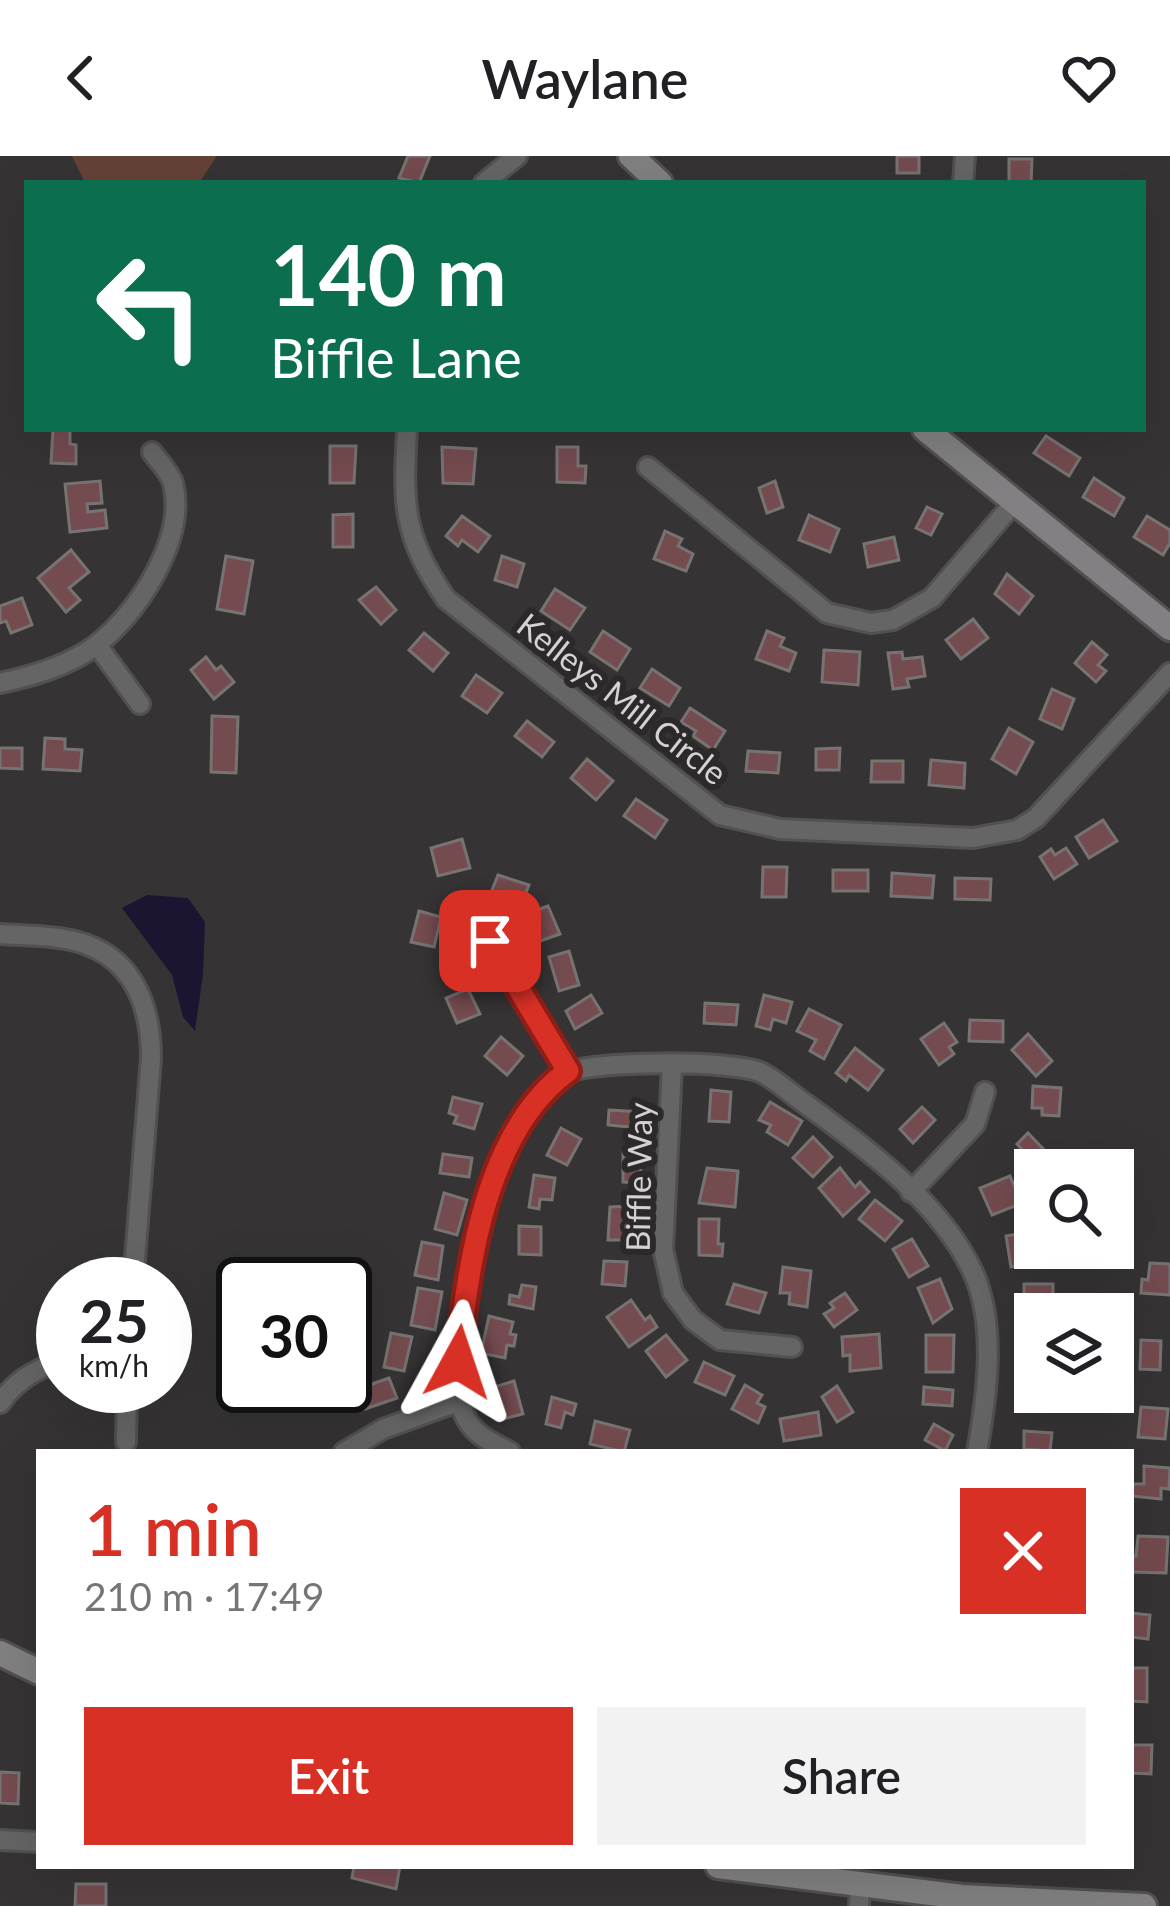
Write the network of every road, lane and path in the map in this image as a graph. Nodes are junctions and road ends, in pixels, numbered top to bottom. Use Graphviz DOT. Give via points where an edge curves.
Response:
graph roads {
  1 [pos="517,156"];
  2 [pos="631,156"];
  3 [pos="488,180"];
  4 [pos="657,180"];
  5 [pos="407,432"];
  6 [pos="929,432"];
  7 [pos="152,452"];
  8 [pos="648,467"];
  9 [pos="1013,504"];
  10 [pos="1170,628"];
  11 [pos="97,645"];
  12 [pos="1170,673"];
  13 [pos="0,683"];
  14 [pos="140,704"];
  15 [pos="0,934"];
  16 [pos="490,941"];
  17 [pos="672,1066"];
  18 [pos="568,1071"];
  19 [pos="985,1092"];
  20 [pos="911,1192"];
  21 [pos="135,1257"];
  22 [pos="792,1347"];
  23 [pos="36,1369"];
  24 [pos="460,1401"];
  25 [pos="0,1403"];
  26 [pos="127,1413"];
  27 [pos="126,1442"];
  28 [pos="349,1449"];
  29 [pos="505,1449"];
  30 [pos="977,1449"];
  31 [pos="0,1653"];
  32 [pos="36,1671"];
  33 [pos="0,1840"];
  34 [pos="36,1842"];
  35 [pos="735,1869"];
  36 [pos="860,1896"];
  37 [pos="1144,1906"];
  1 -- 3 [label="street"];
  2 -- 4 [label="main road"];
  5 -- 12 [label="street, Kelleys Mill Circle" via="406,519 446,599 720,814 780,829 973,838 1017,830"];
  6 -- 9 [label="main road"];
  7 -- 11 [label="street" via="172,480 170,540 154,577"];
  8 -- 9 [label="street" via="827,613 871,623 932,598"];
  9 -- 10 [label="main road"];
  11 -- 13 [label="street"];
  11 -- 14 [label="street"];
  15 -- 21 [label="street" via="85,944 121,966 140,993 151,1058"];
  16 -- 18 [label="street"];
  17 -- 18 [label="street"];
  17 -- 20 [label="street" via="760,1071"];
  17 -- 22 [label="street, Biffle Way" via="663,1249 673,1293 720,1340"];
  18 -- 24 [label="street" via="514,1129 498,1168 464,1299"];
  19 -- 20 [label="street" via="975,1124"];
  20 -- 30 [label="street" via="974,1274 987,1328"];
  23 -- 25 [label="street"];
  24 -- 28 [label="street"];
  24 -- 29 [label="street" via="479,1434"];
  26 -- 27 [label="street"];
  31 -- 32 [label="main road"];
  33 -- 34 [label="street"];
  35 -- 36 [label="main road"];
  36 -- 37 [label="main road"];
}
